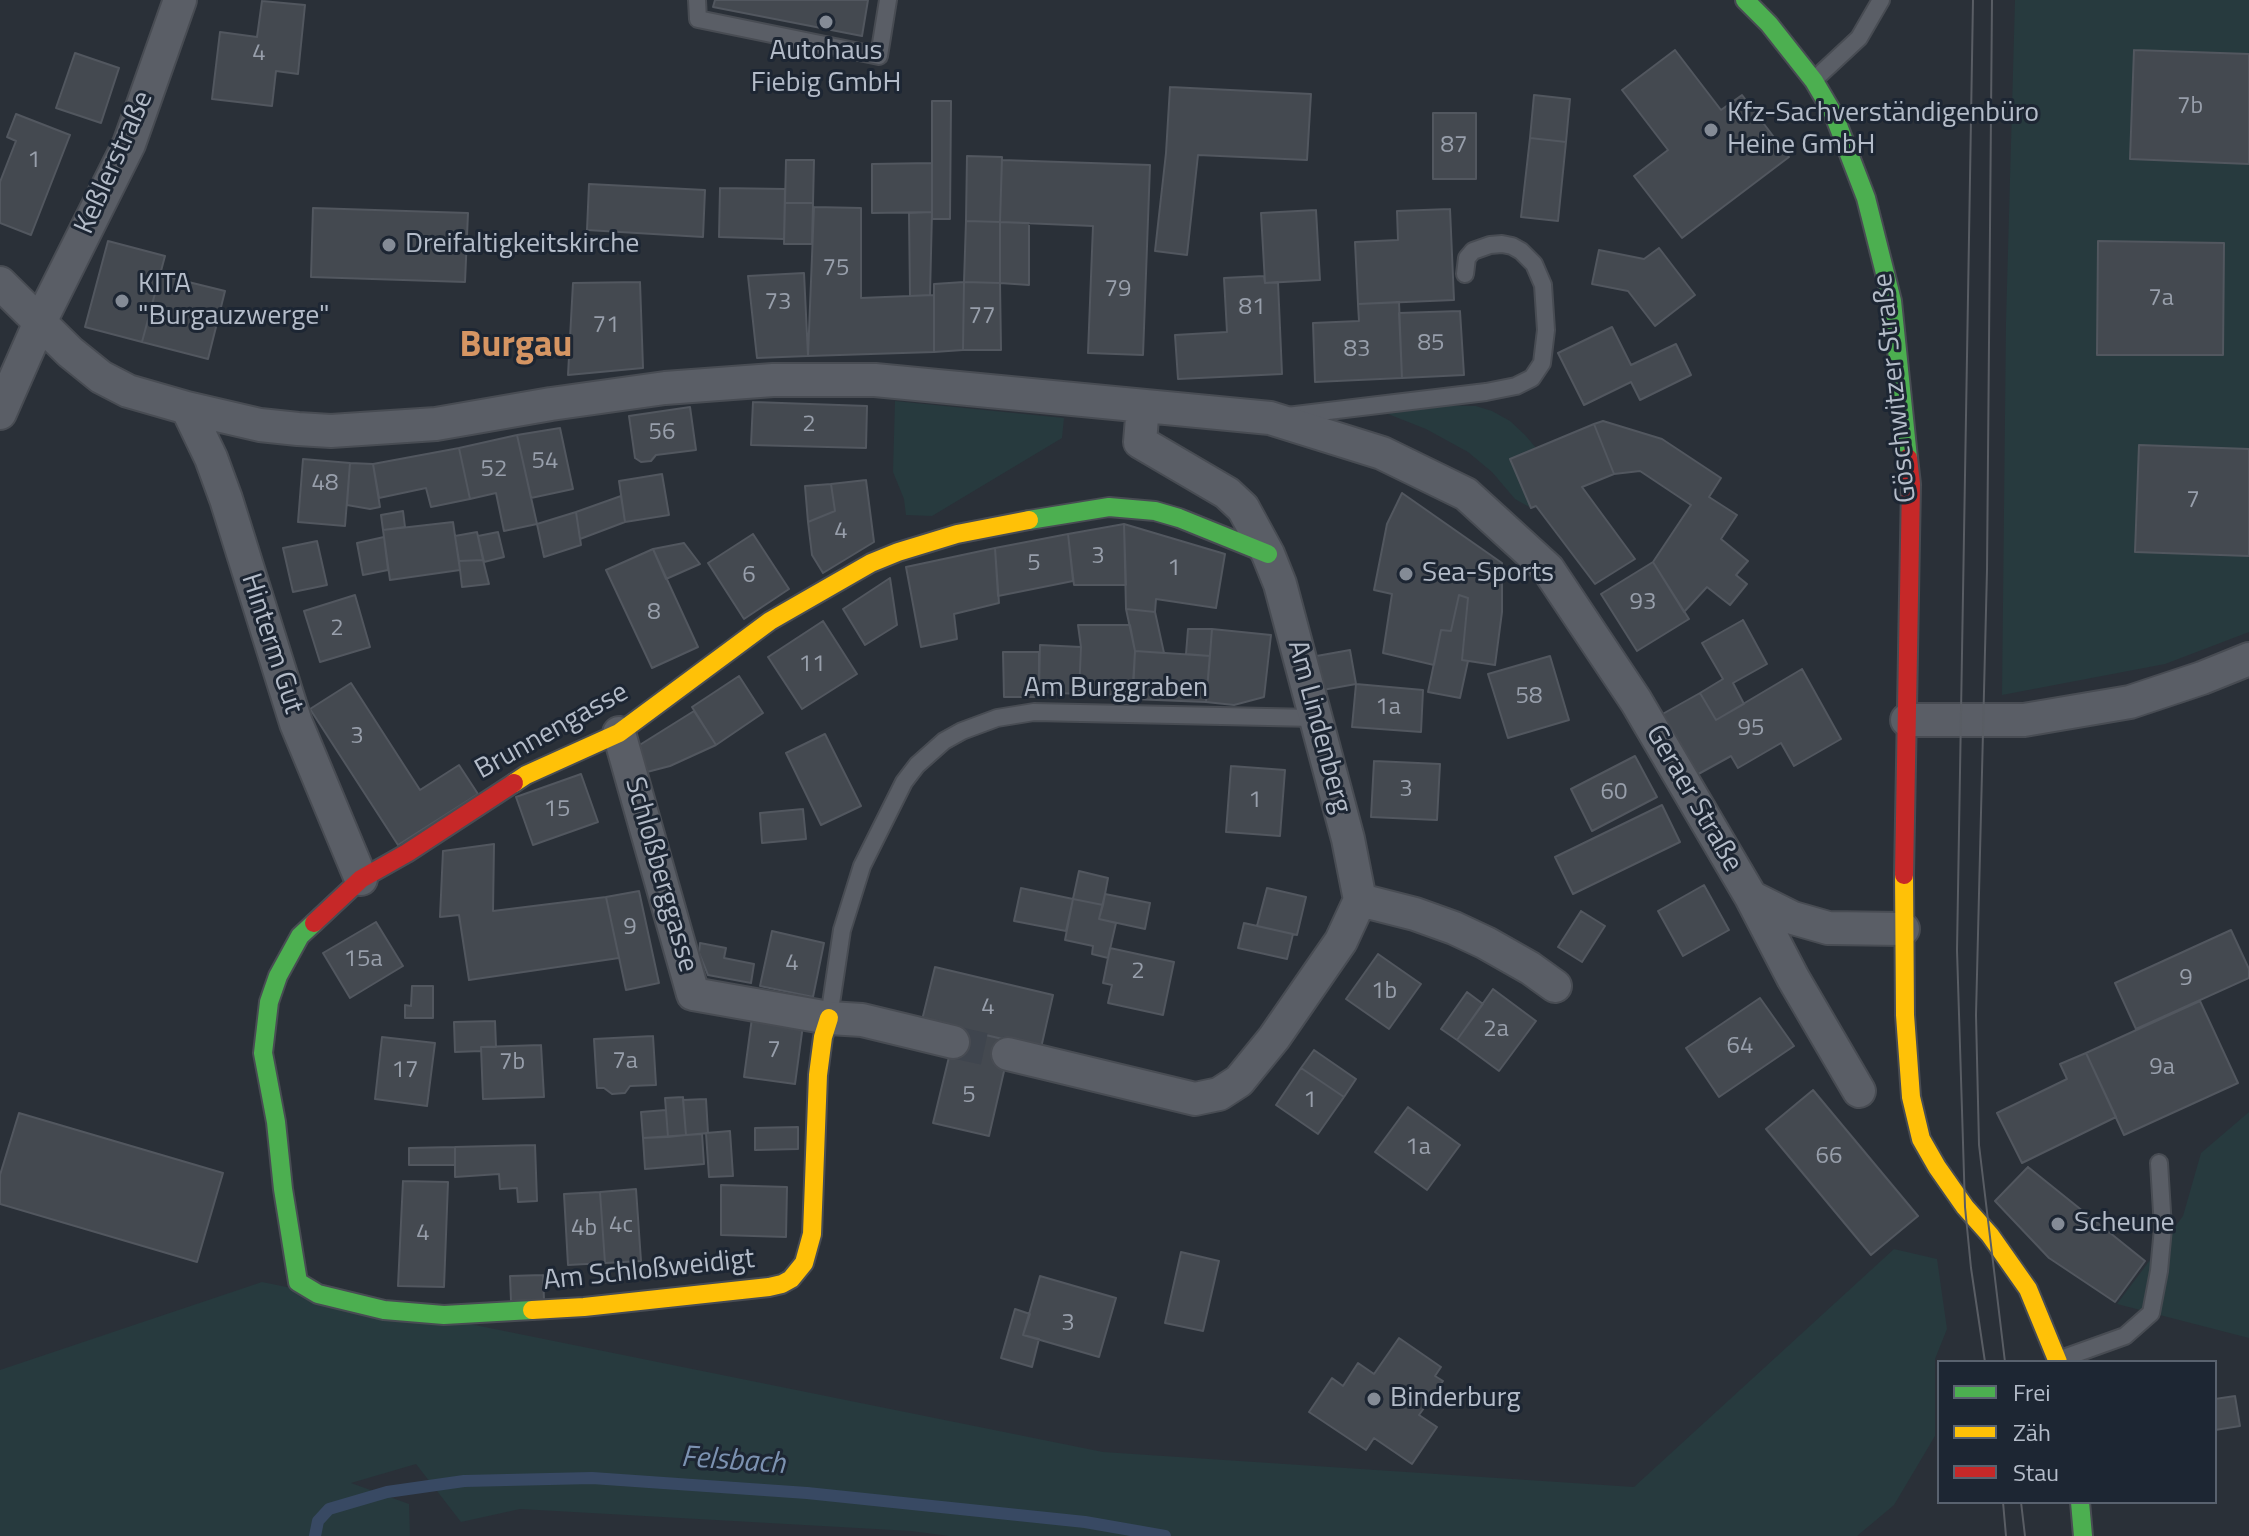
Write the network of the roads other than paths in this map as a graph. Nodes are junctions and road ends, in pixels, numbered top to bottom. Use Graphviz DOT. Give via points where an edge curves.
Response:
graph roads {
  1 [pos="180,0"];
  2 [pos="697,0"];
  3 [pos="888,0"];
  4 [pos="1745,0"];
  5 [pos="1881,0"];
  6 [pos="1814,81"];
  7 [pos="1465,274"];
  8 [pos="0,283"];
  9 [pos="0,313"];
  10 [pos="40,322"];
  11 [pos="1143,406"];
  12 [pos="187,408"];
  13 [pos="0,413"];
  14 [pos="1270,418"];
  15 [pos="1268,554"];
  16 [pos="2249,659"];
  17 [pos="1314,718"];
  18 [pos="1907,720"];
  19 [pos="619,733"];
  20 [pos="361,879"];
  21 [pos="1751,897"];
  22 [pos="1360,900"];
  23 [pos="1903,929"];
  24 [pos="1555,986"];
  25 [pos="829,1018"];
  26 [pos="953,1042"];
  27 [pos="1008,1054"];
  28 [pos="1859,1091"];
  29 [pos="2159,1163"];
  30 [pos="298,1282"];
  31 [pos="2057,1360"];
  32 [pos="2060,1360"];
  33 [pos="2080,1504"];
  34 [pos="2083,1536"];
  1 -- 10 [label="street, Keßlerstraße" via="129,144"];
  2 -- 3 [label="lane" via="698,19 879,56"];
  4 -- 6 [label="street, Göschwitzer Straße"];
  5 -- 6 [label="lane" via="1859,38"];
  6 -- 18 [label="street, Göschwitzer Straße" via="1834,115 1866,198 1892,301 1911,484"];
  7 -- 14 [label="lane" via="1473,251 1490,245 1512,246 1534,264 1543,285 1546,330 1542,363 1525,384"];
  8 -- 10 [label="street"];
  9 -- 10 [label="street"];
  10 -- 12 [label="street, Geraer Straße" via="101,377 128,391"];
  10 -- 13 [label="street, Keßlerstraße"];
  11 -- 12 [label="street, Geraer Straße" via="875,380 773,380 665,388 436,424 331,431 260,425"];
  11 -- 14 [label="street, Geraer Straße"];
  11 -- 15 [label="street, Am Lindenberg" via="1140,442 1227,493 1243,508"];
  12 -- 20 [label="street, Hinterm Gut" via="226,499 296,723"];
  14 -- 21 [label="street, Geraer Straße" via="1382,453 1466,494 1548,569 1636,701"];
  15 -- 17 [label="street, Am Lindenberg"];
  15 -- 19 [label="street, Brunnengasse" via="1179,518 1135,508 1078,511 957,534 871,563 770,621"];
  16 -- 18 [label="street" via="2130,702 2024,720"];
  17 -- 22 [label="street, Am Lindenberg"];
  17 -- 25 [label="lane, Am Burggraben" via="1034,712 997,718 944,741 904,782 862,866 842,930"];
  18 -- 23 [label="street, Göschwitzer Straße"];
  19 -- 20 [label="street, Brunnengasse" via="526,775"];
  19 -- 25 [label="street, Schloßberggasse" via="693,994"];
  20 -- 30 [label="street, Brunnengasse" via="300,936 269,1002 263,1053"];
  21 -- 23 [label="street, Geraer Straße" via="1828,928"];
  21 -- 28 [label="street, Geraer Straße"];
  22 -- 24 [label="street" via="1454,928"];
  22 -- 27 [label="street" via="1341,941 1274,1038 1239,1081 1219,1094 1195,1099"];
  23 -- 31 [label="street, Göschwitzer Straße" via="1911,1097 1921,1139 2028,1289"];
  25 -- 26 [label="street, Schloßberggasse" via="862,1020"];
  25 -- 30 [label="street, Am Schloßweidigt" via="818,1075 812,1234 804,1263 782,1284 584,1307 444,1315 345,1302"];
  29 -- 32 [label="lane" via="2163,1228 2151,1313 2125,1336"];
  33 -- 34 [label="street"];
}
